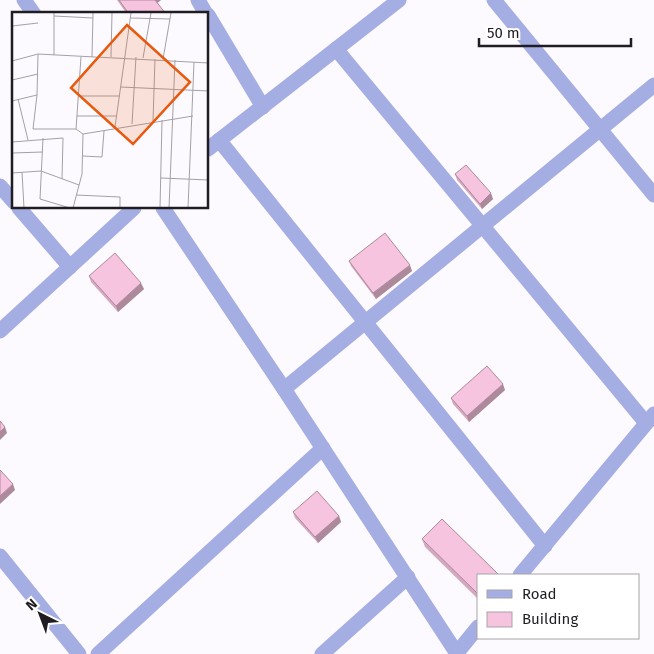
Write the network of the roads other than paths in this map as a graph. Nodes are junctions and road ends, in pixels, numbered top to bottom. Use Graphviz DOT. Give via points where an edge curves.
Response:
graph roads {
  1 [pos="24,0"];
  2 [pos="198,0"];
  3 [pos="399,0"];
  4 [pos="494,0"];
  5 [pos="381,6"];
  6 [pos="33,12"];
  7 [pos="205,12"];
  8 [pos="209,18"];
  9 [pos="336,49"];
  10 [pos="654,85"];
  11 [pos="263,107"];
  12 [pos="600,129"];
  13 [pos="213,145"];
  14 [pos="0,186"];
  15 [pos="654,195"];
  16 [pos="12,200"];
  17 [pos="20,209"];
  18 [pos="133,209"];
  19 [pos="164,209"];
  20 [pos="482,226"];
  21 [pos="70,267"];
  22 [pos="365,322"];
  23 [pos="0,331"];
  24 [pos="284,388"];
  25 [pos="650,419"];
  26 [pos="324,448"];
  27 [pos="545,546"];
  28 [pos="0,556"];
  29 [pos="521,574"];
  30 [pos="408,578"];
  31 [pos="477,628"];
  32 [pos="456,653"];
  33 [pos="79,654"];
  34 [pos="98,654"];
  35 [pos="322,654"];
  1 -- 6 [label="street"];
  2 -- 7 [label="street"];
  3 -- 5 [label="street"];
  4 -- 12 [label="street"];
  5 -- 9 [label="street"];
  8 -- 11 [label="street"];
  9 -- 11 [label="street"];
  9 -- 20 [label="street"];
  10 -- 12 [label="street"];
  11 -- 13 [label="street"];
  12 -- 15 [label="street"];
  12 -- 20 [label="street"];
  13 -- 22 [label="street"];
  14 -- 16 [label="street"];
  17 -- 21 [label="street"];
  18 -- 21 [label="street"];
  19 -- 24 [label="street"];
  20 -- 22 [label="street"];
  20 -- 25 [label="street"];
  21 -- 23 [label="street"];
  22 -- 24 [label="street"];
  22 -- 27 [label="street"];
  24 -- 26 [label="street"];
  25 -- 27 [label="street"];
  26 -- 30 [label="street"];
  26 -- 34 [label="street"];
  27 -- 29 [label="street"];
  28 -- 33 [label="street"];
  30 -- 32 [label="street"];
  30 -- 35 [label="street"];
  31 -- 32 [label="street"];
}
